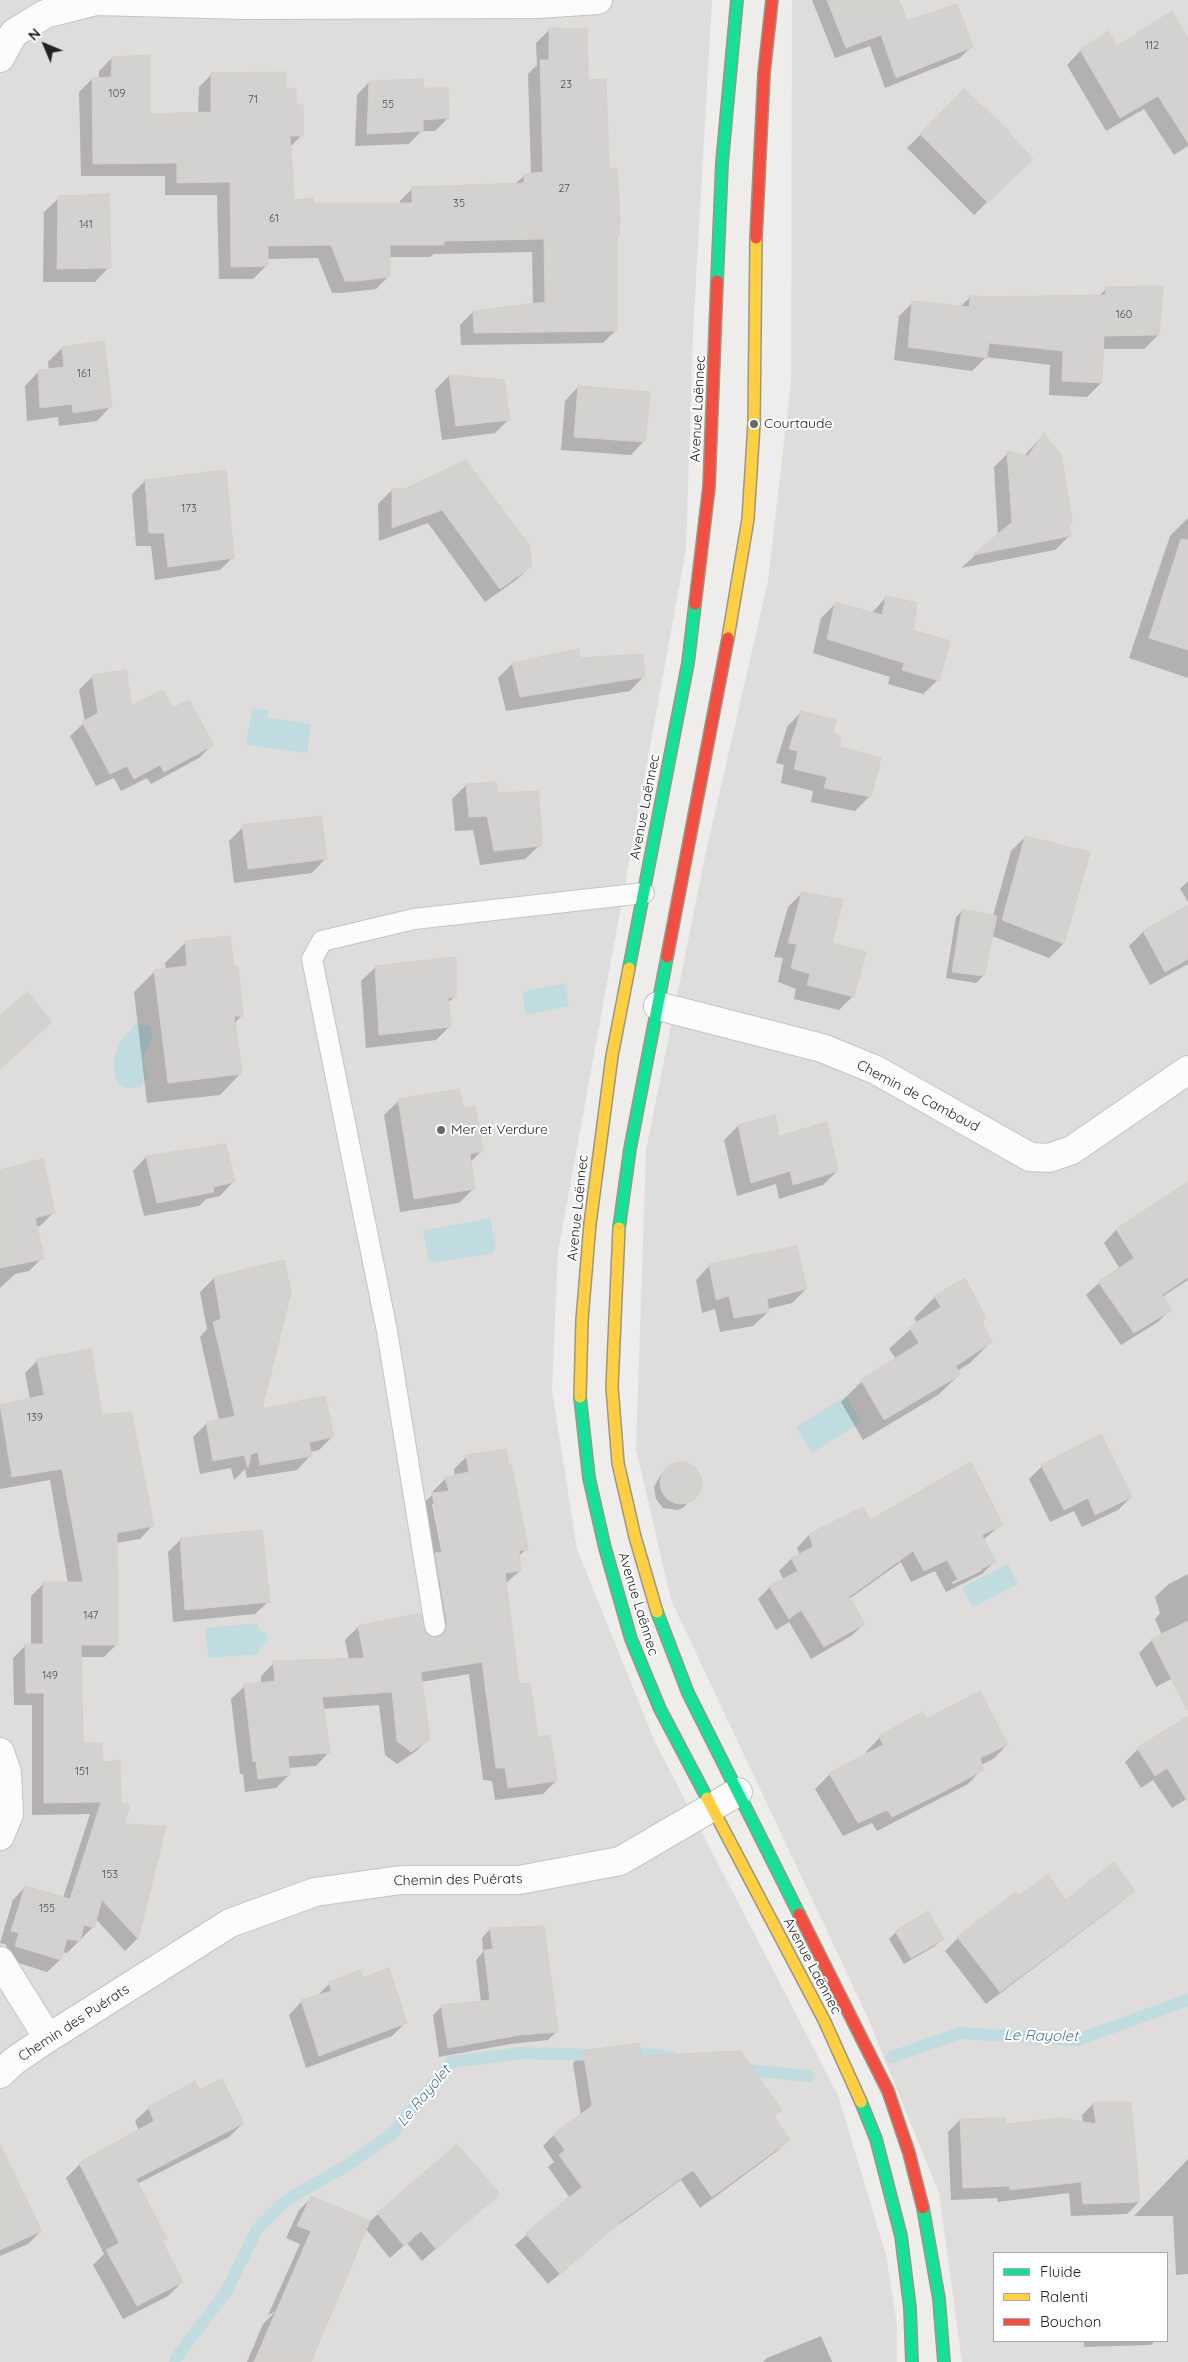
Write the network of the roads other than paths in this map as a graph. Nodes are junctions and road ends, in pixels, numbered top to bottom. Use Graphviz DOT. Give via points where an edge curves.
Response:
graph roads {
  1 [pos="598,0"];
  2 [pos="737,0"];
  3 [pos="772,0"];
  4 [pos="246,2"];
  5 [pos="7,28"];
  6 [pos="0,58"];
  7 [pos="644,893"];
  8 [pos="654,1005"];
  9 [pos="1188,1070"];
  10 [pos="435,1626"];
  11 [pos="0,1752"];
  12 [pos="738,1792"];
  13 [pos="712,1808"];
  14 [pos="0,1836"];
  15 [pos="0,1961"];
  16 [pos="48,2038"];
  17 [pos="0,2074"];
  18 [pos="912,2362"];
  19 [pos="944,2362"];
  1 -- 4 [label="street" via="537,4"];
  2 -- 7 [label="main road, Avenue Laënnec" via="722,163 709,486 688,663"];
  3 -- 8 [label="main road, Avenue Laënnec" via="759,170 754,424 748,519 723,669"];
  4 -- 5 [label="street" via="96,1"];
  5 -- 6 [label="street"];
  7 -- 10 [label="lane" via="414,920 322,942 312,959 387,1331"];
  7 -- 13 [label="main road, Avenue Laënnec" via="628,999 612,1056 590,1224 580,1397 591,1486 631,1639 660,1709"];
  8 -- 9 [label="street, Chemin de Cambaud" via="822,1048 876,1070 1030,1158 1049,1158 1072,1150"];
  8 -- 12 [label="main road, Avenue Laënnec" via="619,1228 612,1387 618,1463 658,1617 688,1693"];
  11 -- 14 [label="street" via="7,1773 9,1814"];
  12 -- 13 [label="street, Chemin des Puérats"];
  12 -- 19 [label="main road, Avenue Laënnec" via="888,2091 909,2153 928,2230 940,2299"];
  13 -- 16 [label="street, Chemin des Puérats" via="620,1861 519,1880 401,1880 315,1892 230,1923"];
  13 -- 18 [label="main road, Avenue Laënnec" via="824,2020 876,2139 900,2236 910,2308"];
  15 -- 16 [label="street"];
  16 -- 17 [label="street, Chemin des Puérats"];
}
